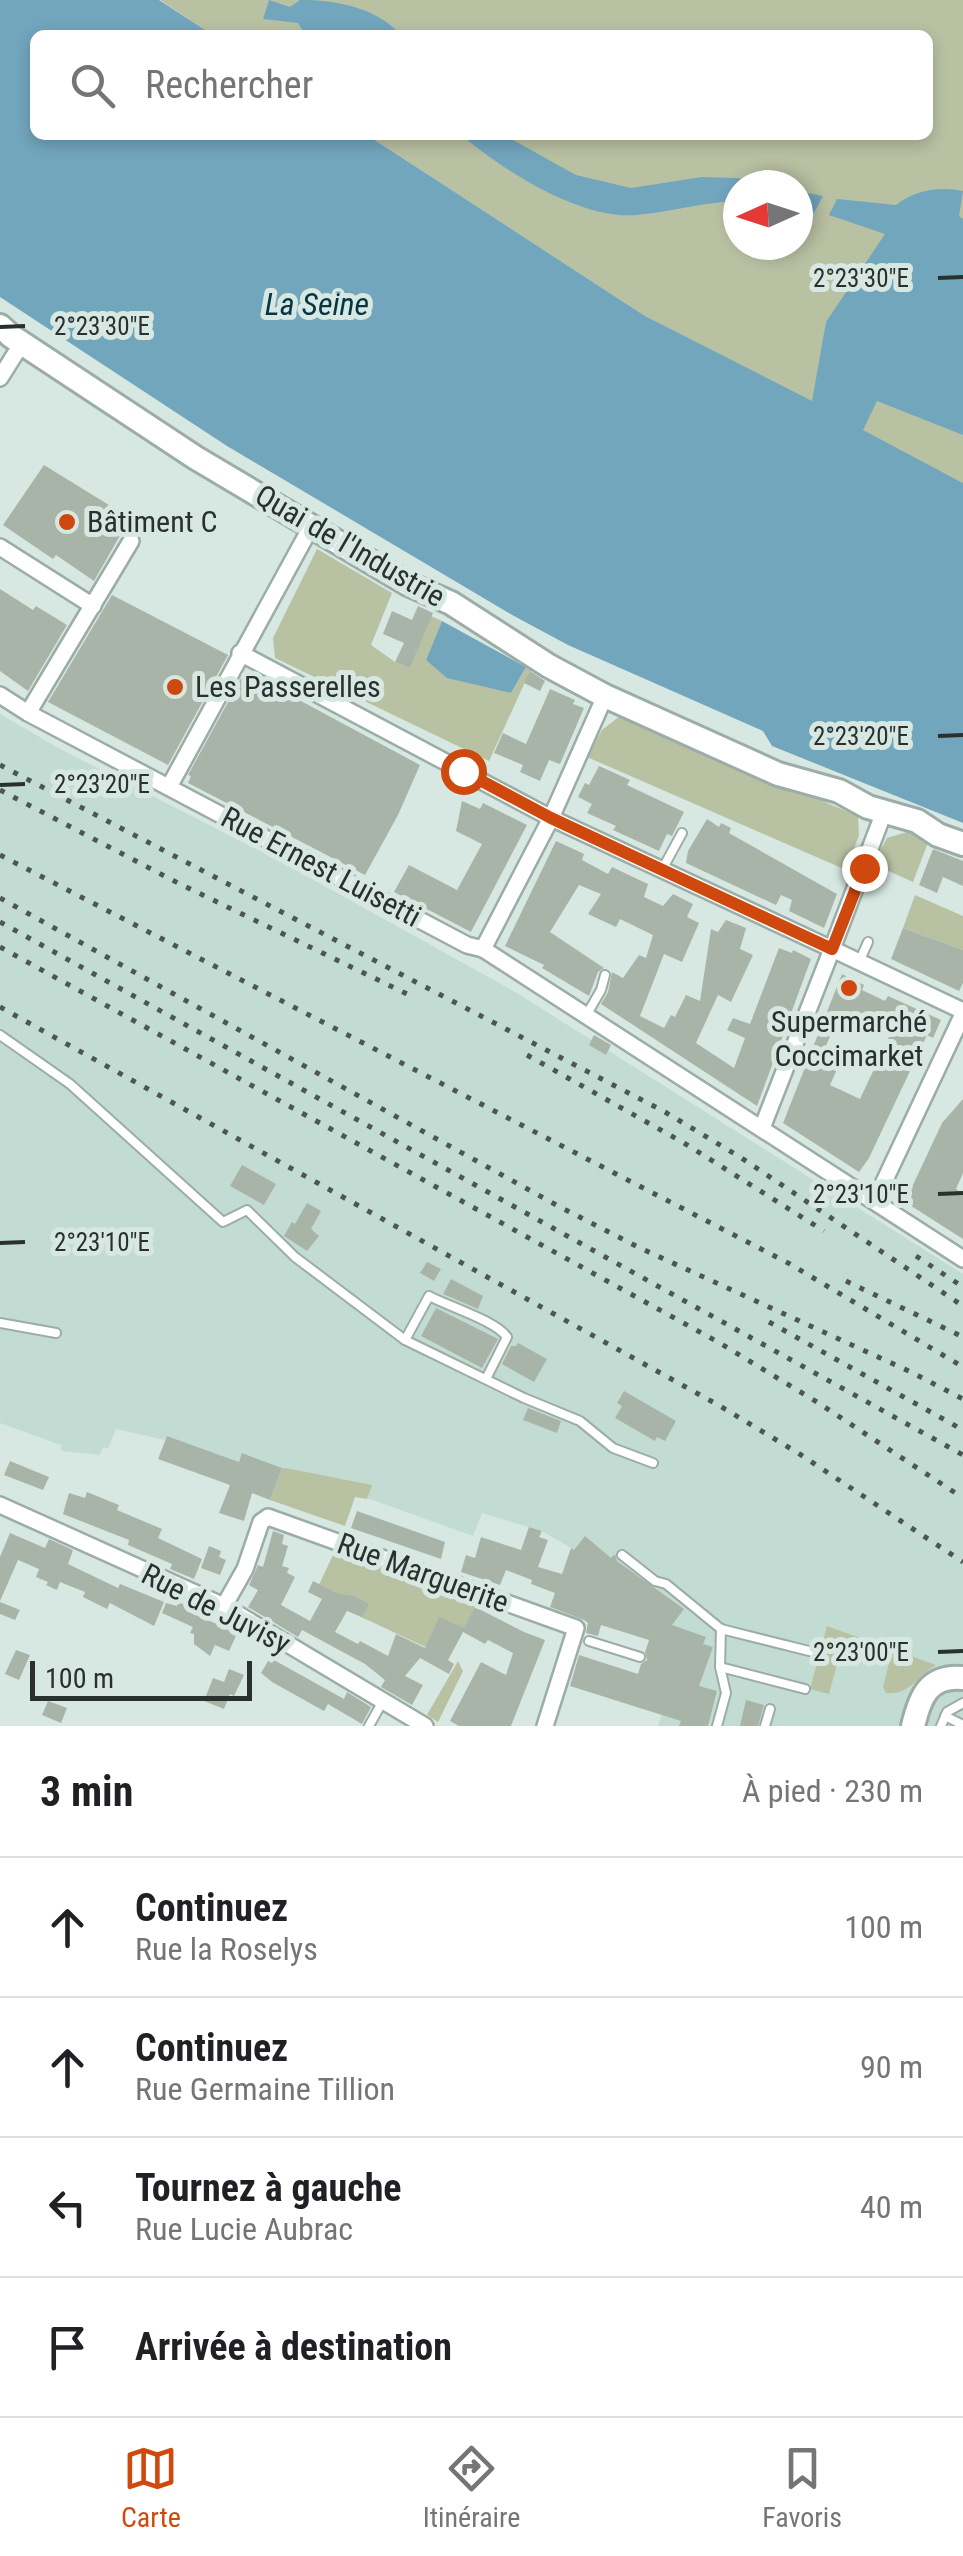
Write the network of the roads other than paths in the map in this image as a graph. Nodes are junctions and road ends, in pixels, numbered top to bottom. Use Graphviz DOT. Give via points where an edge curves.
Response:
graph roads {
  1 [pos="0,326"];
  2 [pos="22,343"];
  3 [pos="0,378"];
  4 [pos="312,525"];
  5 [pos="130,541"];
  6 [pos="0,547"];
  7 [pos="92,606"];
  8 [pos="240,653"];
  9 [pos="0,695"];
  10 [pos="605,696"];
  11 [pos="28,713"];
  12 [pos="169,787"];
  13 [pos="884,812"];
  14 [pos="551,818"];
  15 [pos="682,833"];
  16 [pos="963,844"];
  17 [pos="660,869"];
  18 [pos="868,942"];
  19 [pos="484,949"];
  20 [pos="832,949"];
  21 [pos="860,962"];
  22 [pos="605,975"];
  23 [pos="963,1012"];
  24 [pos="587,1014"];
  25 [pos="0,1035"];
  26 [pos="762,1128"];
  27 [pos="875,1201"];
  28 [pos="963,1259"];
  29 [pos="0,1323"];
  30 [pos="56,1333"];
  31 [pos="405,1340"];
  32 [pos="486,1380"];
  33 [pos="653,1463"];
  34 [pos="0,1506"];
  35 [pos="622,1554"];
  36 [pos="224,1606"];
  37 [pos="721,1628"];
  38 [pos="583,1640"];
  39 [pos="817,1653"];
  40 [pos="640,1657"];
  41 [pos="720,1667"];
  42 [pos="963,1678"];
  43 [pos="805,1689"];
  44 [pos="384,1699"];
  45 [pos="963,1704"];
  46 [pos="770,1710"];
  47 [pos="945,1716"];
  48 [pos="369,1726"];
  49 [pos="426,1726"];
  50 [pos="545,1726"];
  51 [pos="717,1726"];
  52 [pos="765,1726"];
  53 [pos="913,1726"];
  54 [pos="941,1726"];
  55 [pos="963,1726"];
  1 -- 2 [label="main road, Quai de l'Industrie"];
  2 -- 3 [label="street"];
  2 -- 4 [label="main road, Quai de l'Industrie"];
  4 -- 8 [label="street"];
  4 -- 10 [label="main road, Quai de l'Industrie"];
  5 -- 7 [label="street"];
  6 -- 7 [label="street"];
  7 -- 11 [label="street"];
  8 -- 12 [label="street"];
  8 -- 14 [label="street"];
  9 -- 11 [label="street, Rue Ernest Luisetti"];
  10 -- 13 [label="main road, Quai de l'Industrie" via="778,774"];
  10 -- 14 [label="street"];
  11 -- 12 [label="street, Rue Ernest Luisetti"];
  12 -- 19 [label="street, Rue Ernest Luisetti"];
  13 -- 16 [label="main road, Quai de l'Industrie"];
  13 -- 20 [label="street"];
  14 -- 17 [label="street"];
  14 -- 19 [label="street"];
  15 -- 17 [label="lane"];
  17 -- 20 [label="street"];
  18 -- 21 [label="lane"];
  19 -- 24 [label="street, Rue Ernest Luisetti"];
  20 -- 21 [label="street"];
  20 -- 26 [label="street"];
  21 -- 23 [label="street"];
  22 -- 24 [label="lane"];
  23 -- 27 [label="street"];
  24 -- 26 [label="street, Rue Ernest Luisetti"];
  25 -- 31 [label="lane" via="70,1084 223,1222 247,1210 295,1258"];
  26 -- 27 [label="street, Rue Ernest Luisetti"];
  27 -- 28 [label="street, Rue Ernest Luisetti"];
  29 -- 30 [label="lane"];
  31 -- 32 [label="lane"];
  31 -- 32 [label="lane" via="429,1296 481,1318 507,1337"];
  32 -- 33 [label="lane" via="580,1421 613,1448"];
  34 -- 36 [label="street, Rue de Juvisy"];
  35 -- 37 [label="lane"];
  36 -- 38 [label="street, Rue Marguerite" via="268,1517 576,1628"];
  36 -- 44 [label="street, Rue de Juvisy"];
  37 -- 39 [label="lane"];
  37 -- 41 [label="lane"];
  38 -- 40 [label="lane"];
  38 -- 50 [label="street"];
  41 -- 43 [label="lane"];
  41 -- 51 [label="lane" via="726,1693"];
  42 -- 53 [label="main road" via="937,1681 924,1691"];
  44 -- 48 [label="lane"];
  44 -- 49 [label="street, Rue de Juvisy"];
  45 -- 47 [label="lane"];
  46 -- 52 [label="lane"];
  47 -- 54 [label="lane"];
  47 -- 55 [label="lane"];
}
